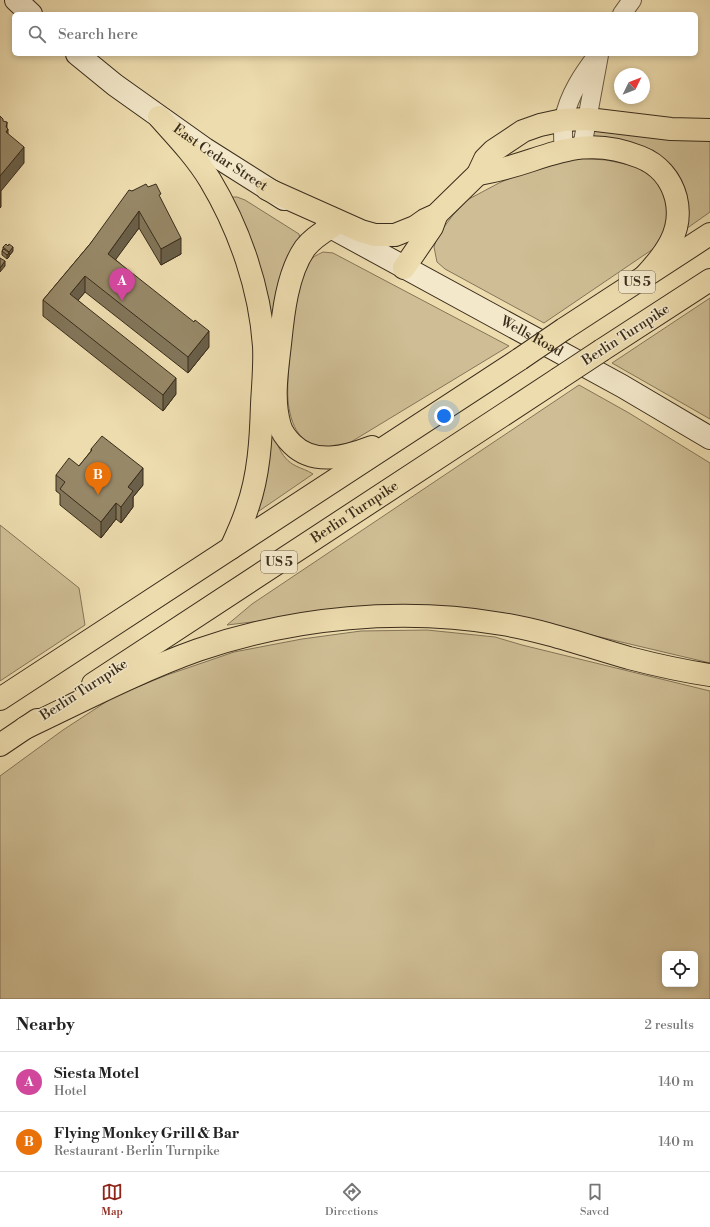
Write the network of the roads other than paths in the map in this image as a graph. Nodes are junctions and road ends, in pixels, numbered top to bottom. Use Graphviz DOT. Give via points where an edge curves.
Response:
graph roads {
  1 [pos="16,0"];
  2 [pos="632,0"];
  3 [pos="29,12"];
  4 [pos="623,12"];
  5 [pos="80,56"];
  6 [pos="598,56"];
  7 [pos="599,56"];
  8 [pos="159,117"];
  9 [pos="588,119"];
  10 [pos="563,120"];
  11 [pos="710,130"];
  12 [pos="573,148"];
  13 [pos="478,174"];
  14 [pos="268,189"];
  15 [pos="436,215"];
  16 [pos="331,227"];
  17 [pos="710,234"];
  18 [pos="372,250"];
  19 [pos="404,268"];
  20 [pos="643,278"];
  21 [pos="710,280"];
  22 [pos="269,390"];
  23 [pos="402,435"];
  24 [pos="710,438"];
  25 [pos="231,548"];
  26 [pos="710,675"];
  27 [pos="0,699"];
  28 [pos="25,728"];
  29 [pos="0,745"];
  1 -- 3 [label="main road"];
  2 -- 4 [label="street"];
  5 -- 8 [label="main road, East Cedar Street"];
  6 -- 10 [label="street" via="578,83"];
  7 -- 9 [label="street"];
  8 -- 14 [label="main road, East Cedar Street"];
  8 -- 22 [label="highway" via="179,138 210,180 242,249 262,323"];
  9 -- 10 [label="highway"];
  9 -- 11 [label="highway" via="671,129"];
  9 -- 12 [label="street"];
  10 -- 12 [label="street"];
  10 -- 13 [label="highway" via="523,131 508,140 485,159"];
  12 -- 13 [label="highway" via="492,173"];
  12 -- 20 [label="highway" via="600,147 634,154 658,168 672,186 678,207 674,235 656,264"];
  13 -- 15 [label="highway"];
  14 -- 15 [label="highway" via="375,235 403,233"];
  14 -- 16 [label="main road, East Cedar Street"];
  15 -- 19 [label="highway" via="432,227"];
  16 -- 18 [label="main road, East Cedar Street"];
  16 -- 22 [label="highway" via="316,236 305,249 290,282"];
  17 -- 20 [label="highway, US 5"];
  18 -- 19 [label="main road, Wells Road"];
  19 -- 24 [label="main road, Wells Road" via="627,389"];
  20 -- 23 [label="highway, US 5, bridge"];
  21 -- 28 [label="highway, Berlin Turnpike / US 5, bridge"];
  22 -- 23 [label="highway" via="287,439 308,455 334,458 367,449"];
  22 -- 25 [label="highway" via="253,489"];
  23 -- 25 [label="highway, US 5"];
  25 -- 27 [label="highway, US 5"];
  26 -- 28 [label="highway" via="655,664 503,624 480,620 386,616 282,628 198,650"];
  28 -- 29 [label="highway, Berlin Turnpike / US 5"];
}
